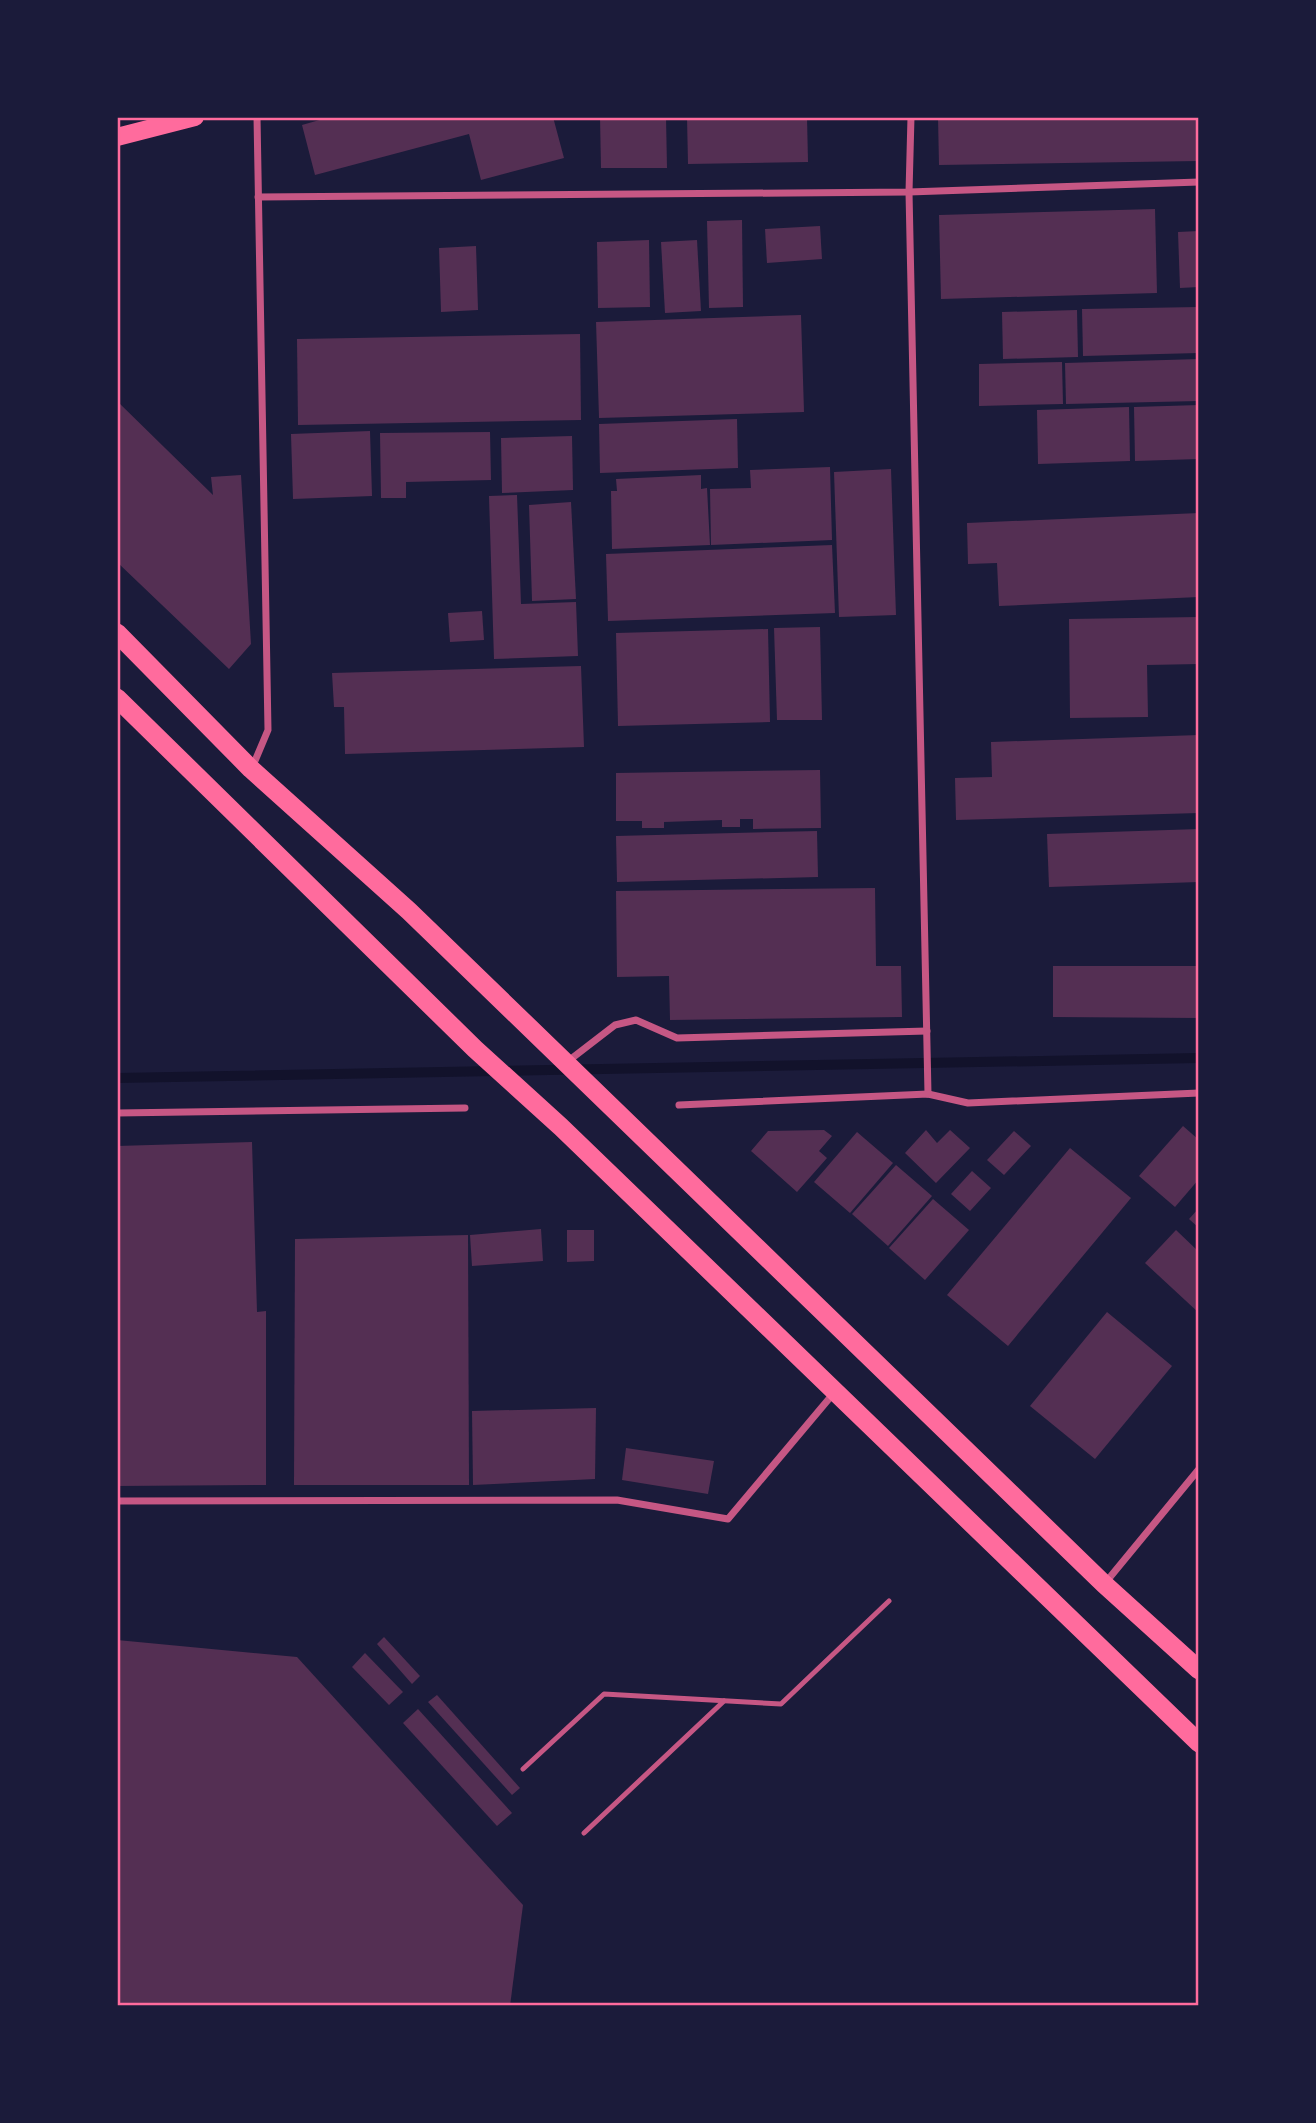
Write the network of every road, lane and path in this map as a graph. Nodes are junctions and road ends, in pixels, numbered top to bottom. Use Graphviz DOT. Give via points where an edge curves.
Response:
graph roads {
  1 [pos="195,117"];
  2 [pos="257,117"];
  3 [pos="911,117"];
  4 [pos="117,137"];
  5 [pos="1199,182"];
  6 [pos="909,192"];
  7 [pos="258,197"];
  8 [pos="117,633"];
  9 [pos="117,698"];
  10 [pos="251,769"];
  11 [pos="927,1031"];
  12 [pos="570,1066"];
  13 [pos="1199,1093"];
  14 [pos="928,1094"];
  15 [pos="679,1105"];
  16 [pos="465,1108"];
  17 [pos="117,1113"];
  18 [pos="836,1391"];
  19 [pos="1199,1469"];
  20 [pos="117,1500"];
  21 [pos="1104,1584"];
  22 [pos="889,1601"];
  23 [pos="1199,1670"];
  24 [pos="724,1701"];
  25 [pos="1199,1743"];
  26 [pos="523,1769"];
  27 [pos="584,1833"];
  1 -- 4 [label="main road"];
  2 -- 7 [label="street"];
  3 -- 6 [label="street"];
  5 -- 6 [label="street"];
  6 -- 7 [label="street"];
  6 -- 11 [label="street"];
  7 -- 10 [label="street" via="268,730"];
  8 -- 10 [label="highway"];
  9 -- 18 [label="highway" via="475,1049"];
  10 -- 12 [label="highway"];
  11 -- 12 [label="street" via="677,1038 636,1020 615,1025"];
  11 -- 14 [label="street"];
  12 -- 21 [label="highway"];
  13 -- 14 [label="street" via="968,1104"];
  14 -- 15 [label="street"];
  16 -- 17 [label="street"];
  18 -- 20 [label="street" via="728,1519 617,1500"];
  18 -- 25 [label="highway"];
  19 -- 21 [label="street"];
  21 -- 23 [label="highway"];
  22 -- 24 [label="lane" via="781,1704"];
  24 -- 26 [label="lane" via="604,1694"];
  24 -- 27 [label="lane"];
}
